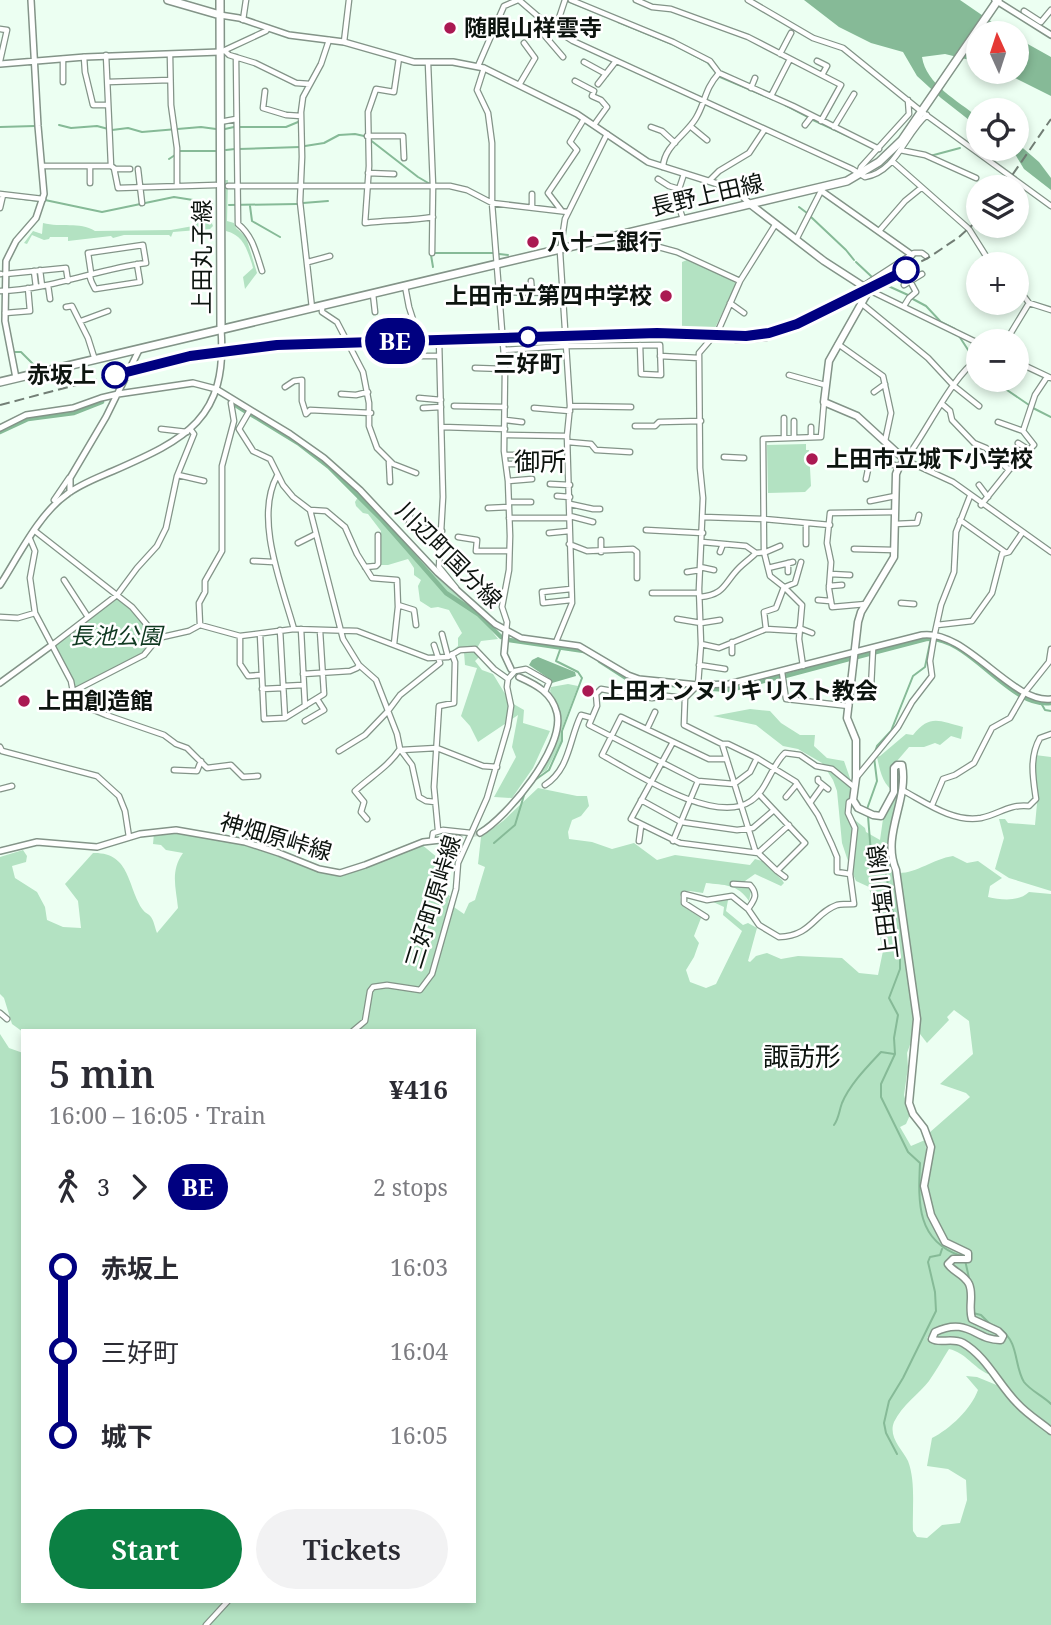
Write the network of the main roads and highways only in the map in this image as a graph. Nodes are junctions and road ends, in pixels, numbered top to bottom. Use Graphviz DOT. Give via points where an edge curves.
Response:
graph roads {
  1 [pos="168,0"];
  2 [pos="220,0"];
  3 [pos="996,2"];
  4 [pos="220,15"];
  5 [pos="750,204"];
  6 [pos="221,329"];
  7 [pos="0,382"];
  8 [pos="1051,1431"];
  1 -- 4 [label="main road"];
  2 -- 4 [label="main road, 上田丸子線"];
  3 -- 5 [label="main road, 長野上田線" via="924,112 875,165 823,190"];
  4 -- 6 [label="main road, 上田丸子線"];
  5 -- 6 [label="main road, 長野上田線"];
  5 -- 8 [label="main road, 上田塩川線" via="866,288 827,365 824,402 857,416 903,463 896,474 891,564 858,622 848,723 856,740 853,800 858,808 881,816 894,792 894,768 902,765 891,857 917,1019 909,1103 931,1147 924,1194 945,1242 968,1252 968,1259 953,1259 948,1264 970,1286 972,1319 1003,1336 996,1340 953,1326 935,1332 932,1339 964,1343 1019,1405"];
  6 -- 7 [label="main road, 上田丸子線"];
}
